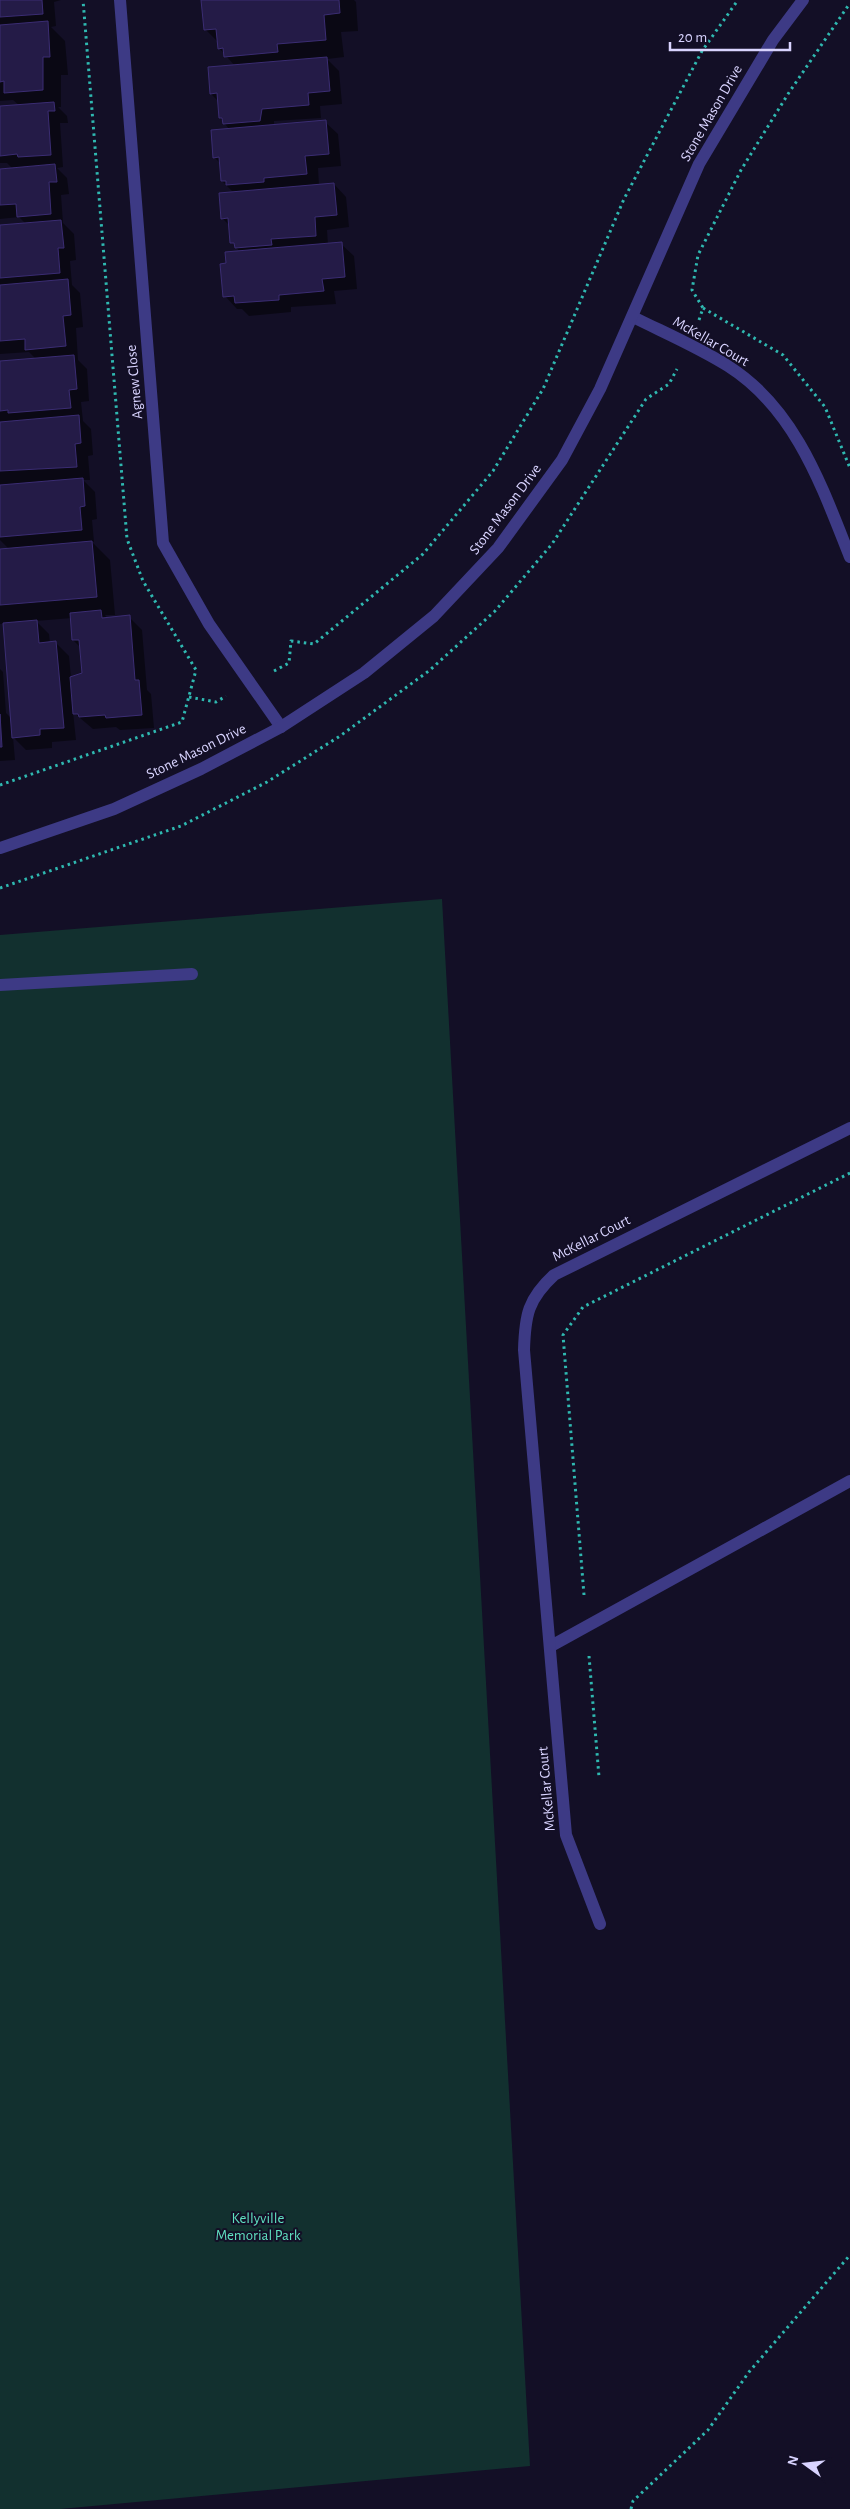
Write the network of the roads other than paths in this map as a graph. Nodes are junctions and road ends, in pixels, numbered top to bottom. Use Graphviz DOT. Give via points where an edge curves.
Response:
graph roads {
  1 [pos="120,0"];
  2 [pos="803,0"];
  3 [pos="634,317"];
  4 [pos="850,558"];
  5 [pos="281,726"];
  6 [pos="0,848"];
  7 [pos="192,974"];
  8 [pos="0,984"];
  9 [pos="850,1128"];
  10 [pos="850,1481"];
  11 [pos="551,1646"];
  12 [pos="600,1924"];
  1 -- 5 [label="street, Agnew Close" via="163,544 209,624"];
  2 -- 3 [label="street, Stone Mason Drive" via="773,40 699,164"];
  3 -- 4 [label="street, McKellar Court" via="729,367 764,395 799,442 820,481"];
  3 -- 5 [label="street, Stone Mason Drive" via="562,460 498,548 434,616 364,673"];
  5 -- 6 [label="street, Stone Mason Drive" via="114,809"];
  7 -- 8 [label="street"];
  9 -- 11 [label="street, McKellar Court" via="554,1275 537,1290 528,1308 524,1350"];
  10 -- 11 [label="street"];
  11 -- 12 [label="street, McKellar Court" via="566,1835"];
}
